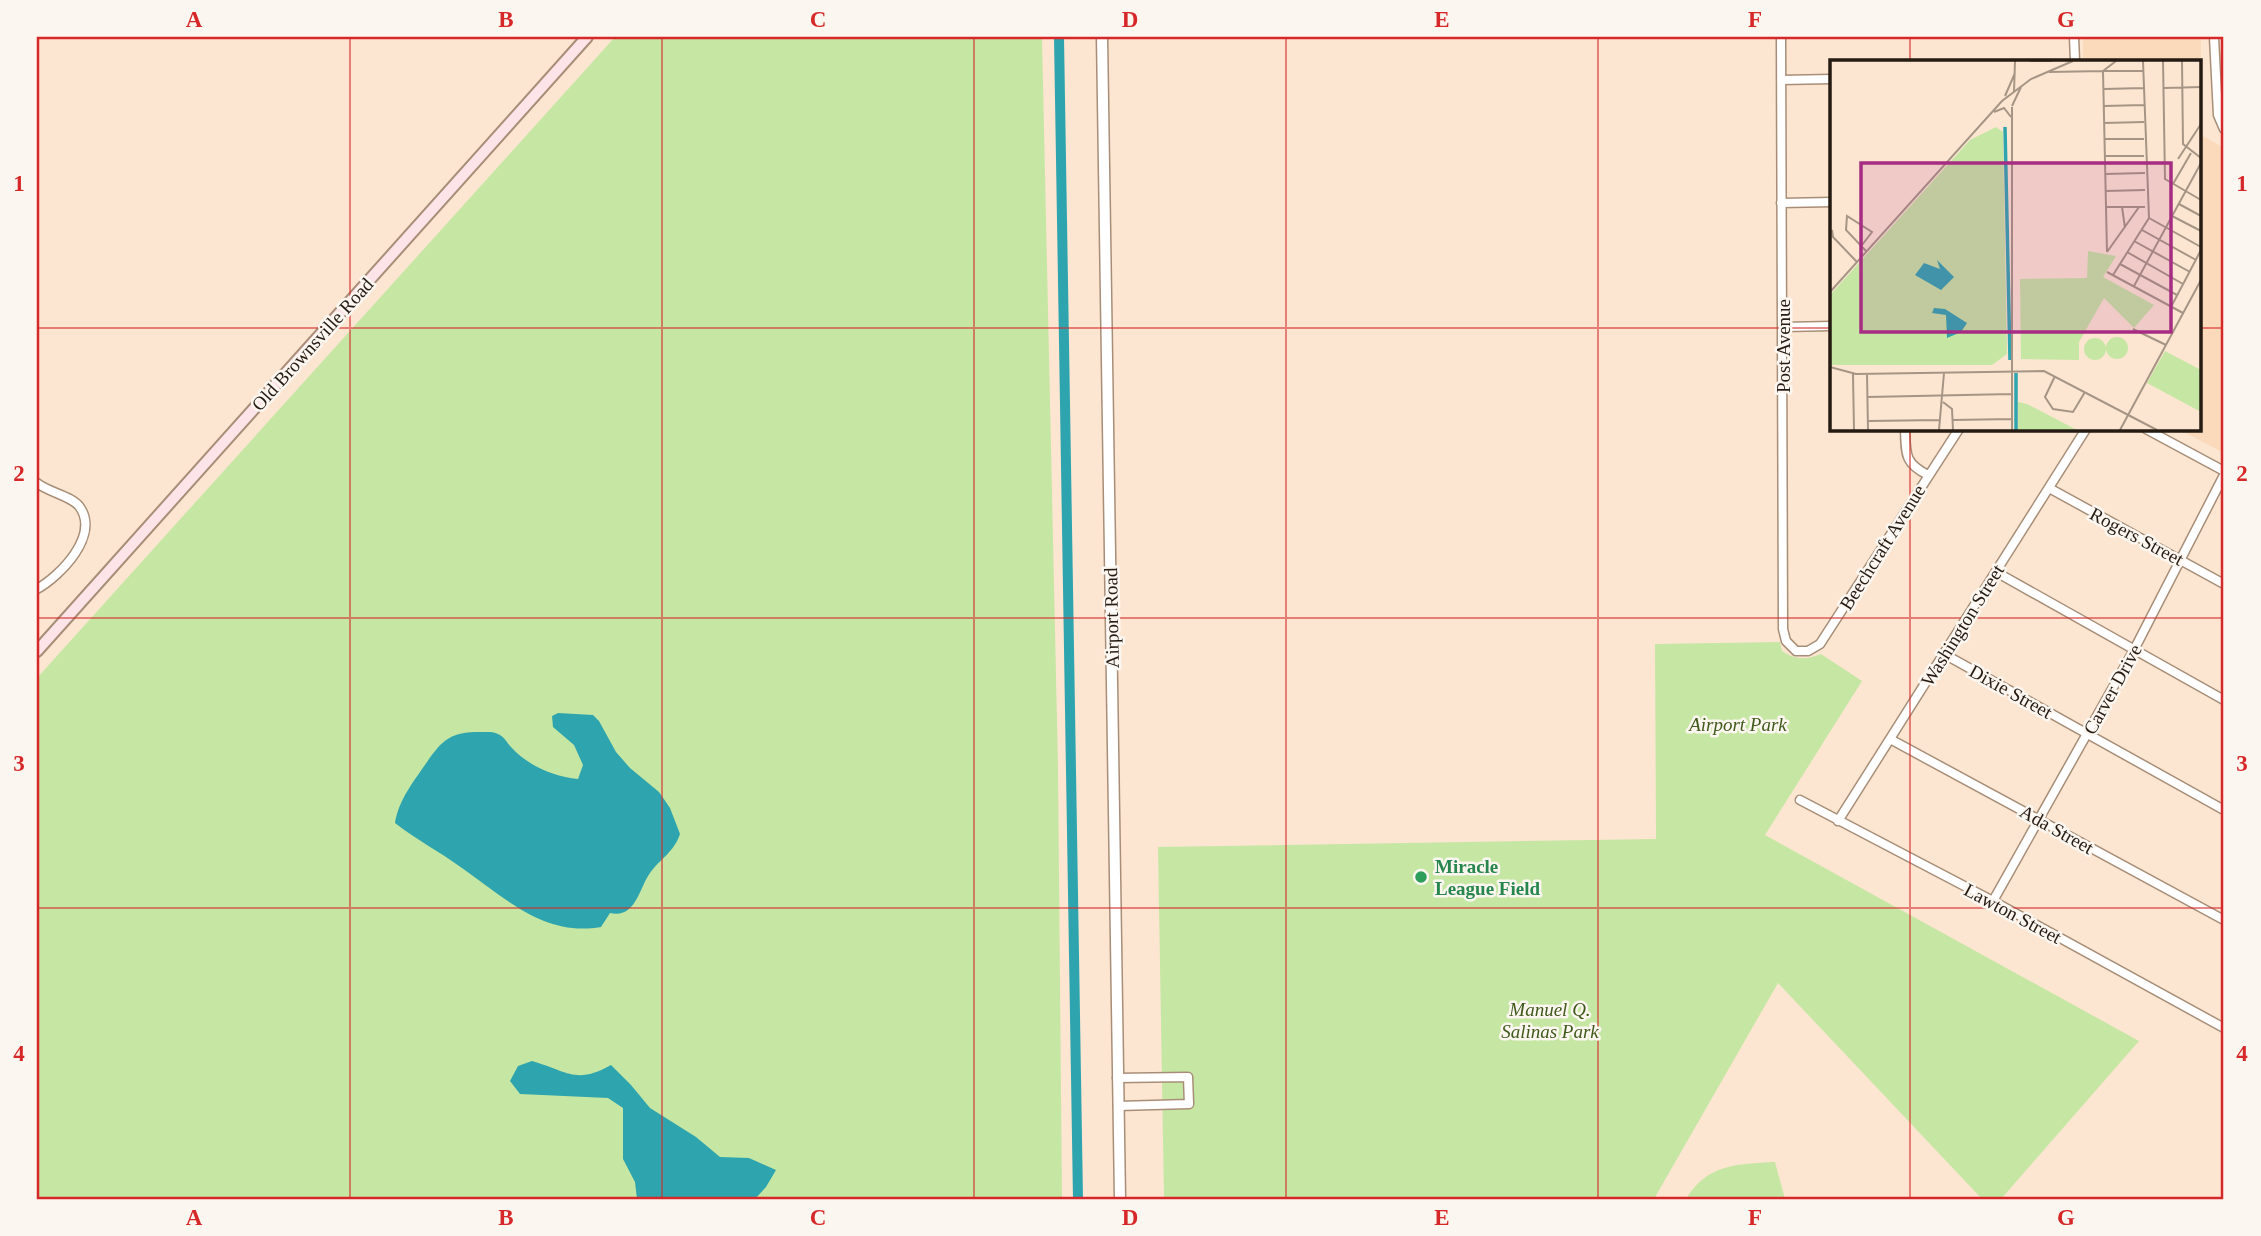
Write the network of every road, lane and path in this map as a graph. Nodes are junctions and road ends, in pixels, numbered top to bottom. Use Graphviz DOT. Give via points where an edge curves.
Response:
graph roads {
  1 [pos="587,37"];
  2 [pos="1102,37"];
  3 [pos="1781,37"];
  4 [pos="2074,37"];
  5 [pos="2214,37"];
  6 [pos="2075,60"];
  7 [pos="1830,79"];
  8 [pos="1781,80"];
  9 [pos="2224,129"];
  10 [pos="1830,202"];
  11 [pos="1781,203"];
  12 [pos="1830,326"];
  13 [pos="1783,327"];
  14 [pos="1905,430"];
  15 [pos="1958,430"];
  16 [pos="2085,430"];
  17 [pos="2148,430"];
  18 [pos="2224,473"];
  19 [pos="1928,475"];
  20 [pos="37,483"];
  21 [pos="2049,488"];
  22 [pos="2182,560"];
  23 [pos="1996,572"];
  24 [pos="2224,584"];
  25 [pos="37,589"];
  26 [pos="38,648"];
  27 [pos="2134,650"];
  28 [pos="1796,651"];
  29 [pos="1944,654"];
  30 [pos="2224,700"];
  31 [pos="2087,733"];
  32 [pos="1890,739"];
  33 [pos="1800,800"];
  34 [pos="2224,810"];
  35 [pos="2039,819"];
  36 [pos="1838,821"];
  37 [pos="1993,901"];
  38 [pos="2224,920"];
  39 [pos="2224,1028"];
  40 [pos="1118,1078"];
  41 [pos="1118,1107"];
  42 [pos="1120,1199"];
  1 -- 26 [label="main road, Old Brownsville Road"];
  2 -- 40 [label="street, Airport Road"];
  3 -- 8 [label="street, Post Avenue"];
  4 -- 6 [label="street"];
  5 -- 9 [label="street" via="2218,115"];
  7 -- 8 [label="street"];
  8 -- 11 [label="street, Post Avenue"];
  10 -- 11 [label="street"];
  11 -- 13 [label="street, Post Avenue"];
  12 -- 13 [label="street"];
  13 -- 28 [label="street, Post Avenue" via="1783,629 1786,641"];
  14 -- 19 [label="street" via="1908,459"];
  15 -- 19 [label="street, Beechcraft Avenue"];
  16 -- 21 [label="street, Washington Street"];
  17 -- 18 [label="street"];
  18 -- 22 [label="street, Carver Drive"];
  19 -- 28 [label="street, Beechcraft Avenue" via="1820,644"];
  20 -- 25 [label="street" via="80,507 84,531 80,546 52,580"];
  21 -- 22 [label="street, Rogers Street"];
  21 -- 23 [label="street, Washington Street"];
  22 -- 24 [label="street, Rogers Street"];
  22 -- 27 [label="street, Carver Drive"];
  23 -- 27 [label="street"];
  23 -- 29 [label="street, Washington Street"];
  27 -- 30 [label="street"];
  27 -- 31 [label="street, Carver Drive"];
  29 -- 31 [label="street, Dixie Street"];
  29 -- 32 [label="street, Washington Street"];
  31 -- 34 [label="street, Dixie Street"];
  31 -- 35 [label="street, Carver Drive"];
  32 -- 35 [label="street, Ada Street"];
  32 -- 36 [label="street, Washington Street"];
  33 -- 36 [label="street, Lawton Street"];
  35 -- 37 [label="street, Carver Drive"];
  35 -- 38 [label="street, Ada Street"];
  36 -- 37 [label="street, Lawton Street"];
  37 -- 39 [label="street, Lawton Street"];
  40 -- 41 [label="street, Airport Road"];
  40 -- 41 [label="street" via="1188,1077 1189,1104"];
  41 -- 42 [label="street, Airport Road"];
}
